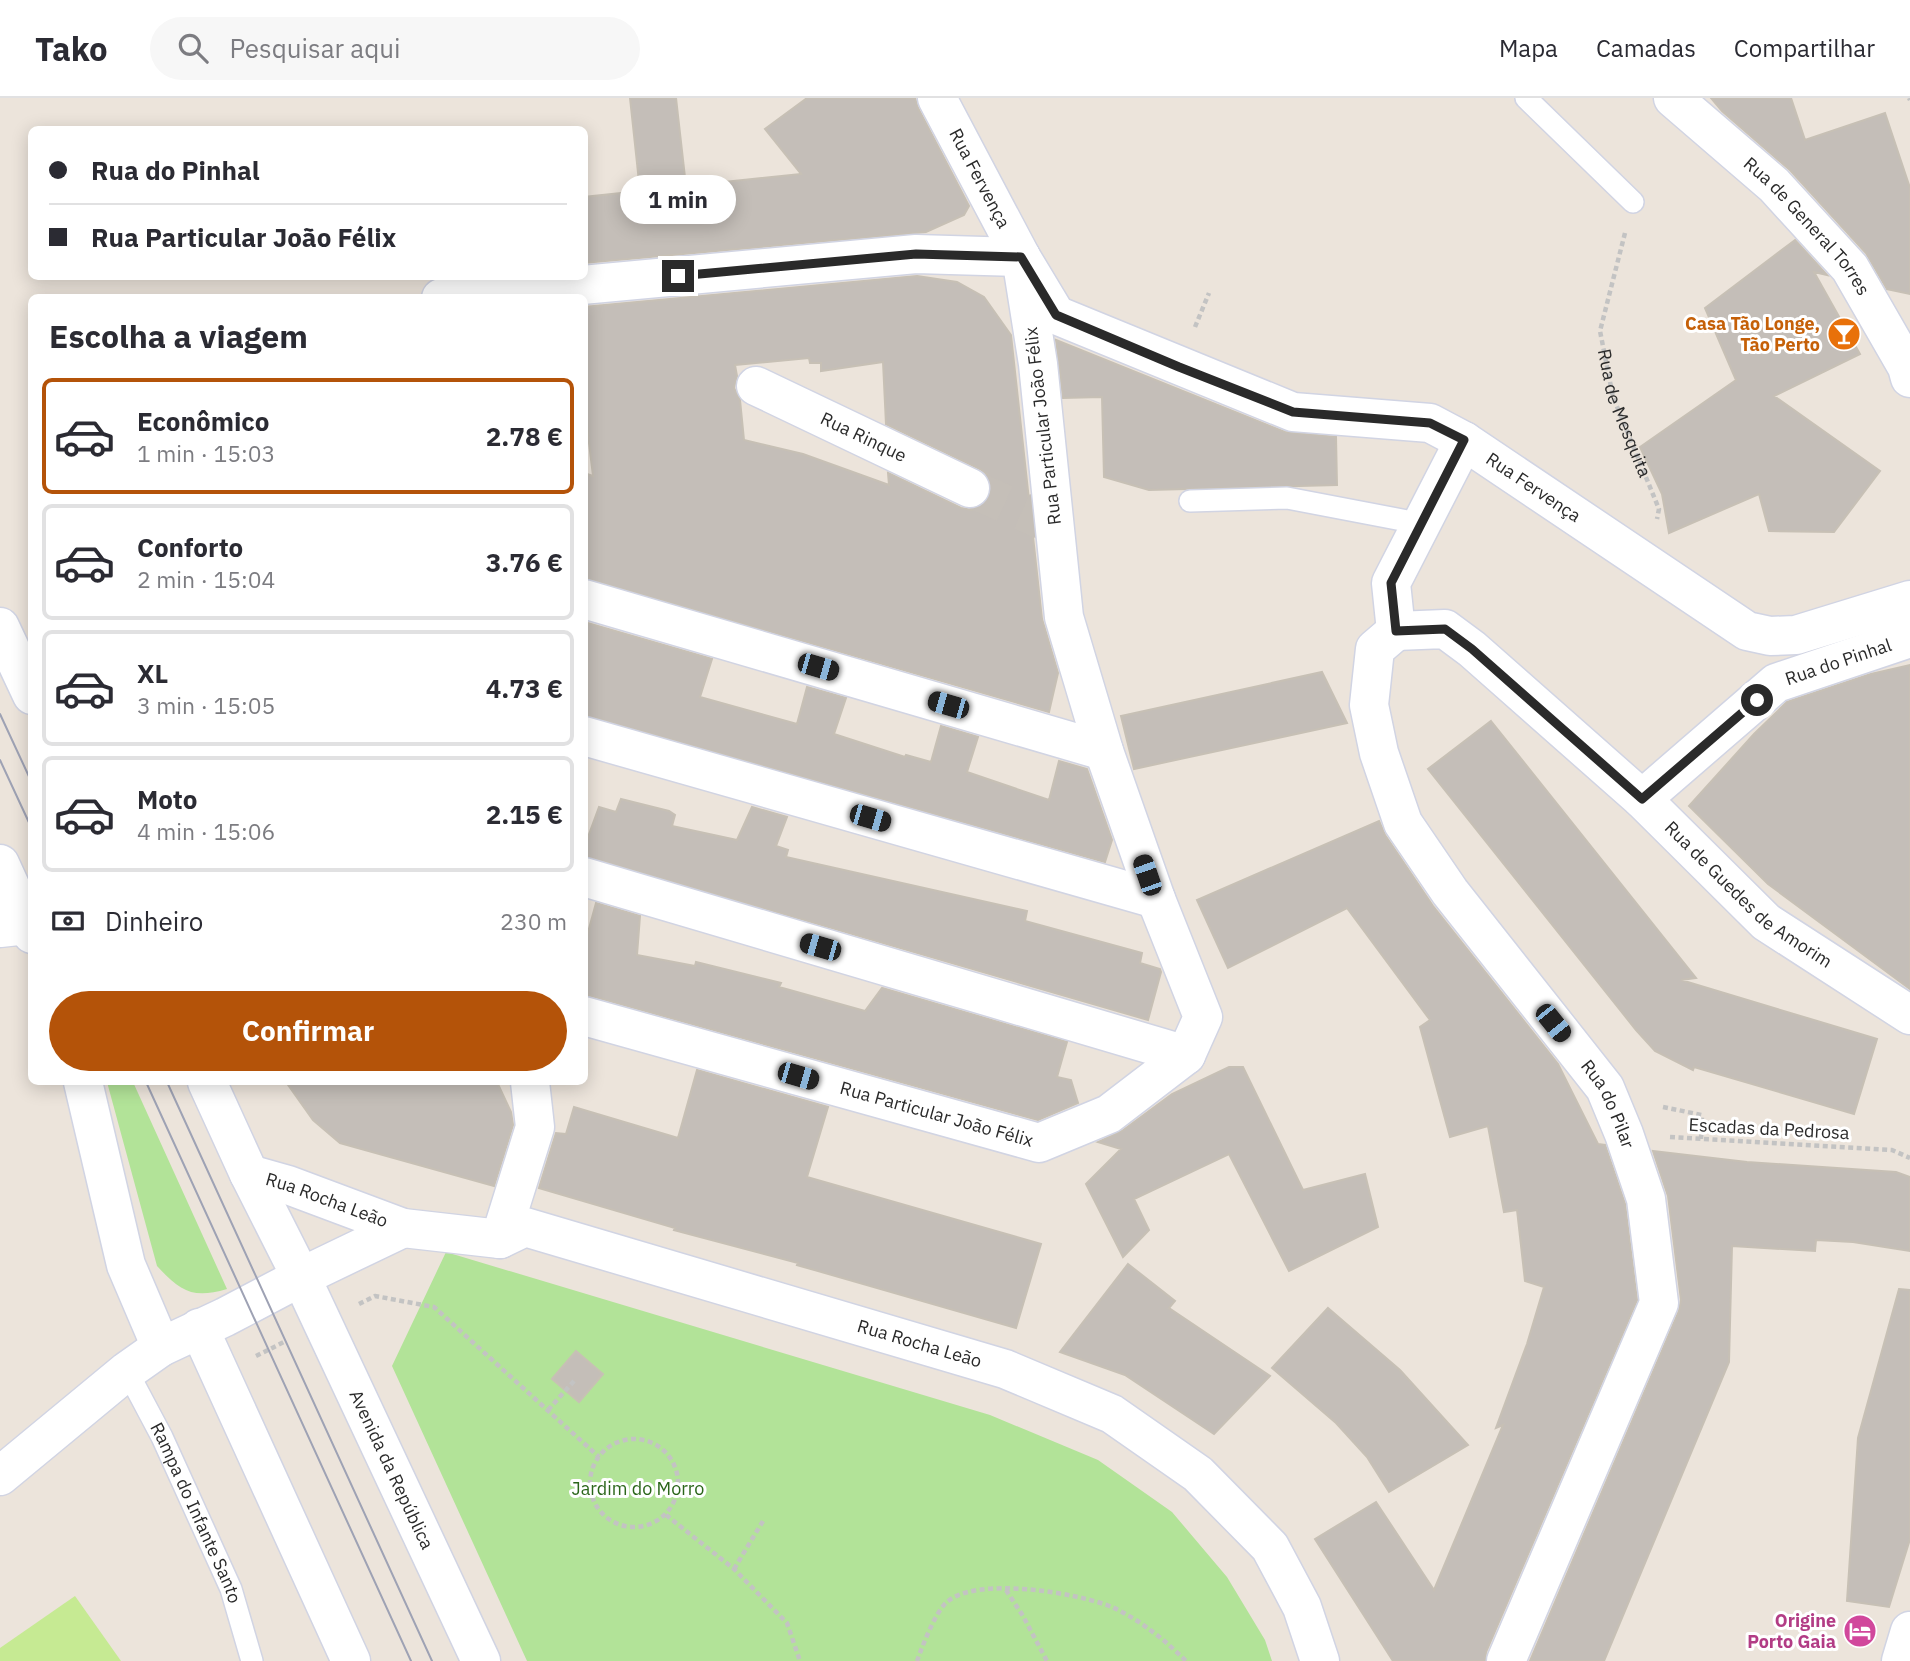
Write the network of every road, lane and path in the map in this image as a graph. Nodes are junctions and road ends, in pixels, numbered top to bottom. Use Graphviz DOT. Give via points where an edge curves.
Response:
graph roads {
  1 [pos="937,98"];
  2 [pos="1526,98"];
  3 [pos="1673,98"];
  4 [pos="1633,202"];
  5 [pos="1021,257"];
  6 [pos="483,294"];
  7 [pos="1910,378"];
  8 [pos="756,386"];
  9 [pos="1464,440"];
  10 [pos="970,488"];
  11 [pos="1190,500"];
  12 [pos="1423,524"];
  13 [pos="1647,563"];
  14 [pos="588,600"];
  15 [pos="1910,600"];
  16 [pos="0,627"];
  17 [pos="1396,631"];
  18 [pos="1910,638"];
  19 [pos="28,686"];
  20 [pos="588,737"];
  21 [pos="1104,751"];
  22 [pos="1642,799"];
  23 [pos="0,864"];
  24 [pos="588,878"];
  25 [pos="1156,899"];
  26 [pos="23,928"];
  27 [pos="1910,1015"];
  28 [pos="588,1017"];
  29 [pos="1186,1055"];
  30 [pos="84,1085"];
  31 [pos="208,1085"];
  32 [pos="530,1085"];
  33 [pos="1663,1107"];
  34 [pos="1624,1134"];
  35 [pos="1701,1139"];
  36 [pos="1910,1158"];
  37 [pos="249,1174"];
  38 [pos="403,1228"];
  39 [pos="500,1239"];
  40 [pos="301,1277"];
  41 [pos="434,1307"];
  42 [pos="199,1328"];
  43 [pos="161,1347"];
  44 [pos="127,1371"];
  45 [pos="573,1381"];
  46 [pos="548,1410"];
  47 [pos="598,1457"];
  48 [pos="0,1476"];
  49 [pos="666,1515"];
  50 [pos="763,1521"];
  51 [pos="734,1569"];
  52 [pos="1005,1589"];
  53 [pos="1910,1631"];
  54 [pos="252,1661"];
  55 [pos="351,1661"];
  56 [pos="481,1661"];
  57 [pos="800,1661"];
  58 [pos="917,1661"];
  59 [pos="1047,1661"];
  60 [pos="1186,1661"];
  61 [pos="1320,1661"];
  62 [pos="1506,1661"];
  63 [pos="1901,1661"];
  1 -- 5 [label="street, Rua Fervença"];
  2 -- 4 [label="lane"];
  3 -- 7 [label="street, Rua de General Torres" via="1774,185 1850,268"];
  4 -- 13 [label="path, Rua de Mesquita" via="1600,331 1612,397 1659,509"];
  5 -- 6 [label="street" via="916,254"];
  5 -- 9 [label="street, Rua Fervença" via="1056,315 1179,367 1293,412 1430,423"];
  5 -- 21 [label="street, Rua Particular João Félix" via="1038,364 1064,617"];
  8 -- 10 [label="street, Rua Rinque"];
  9 -- 12 [label="street"];
  9 -- 13 [label="street, Rua Fervença"];
  11 -- 12 [label="lane" via="1287,498"];
  12 -- 17 [label="street" via="1391,583"];
  13 -- 15 [label="street, Rua Fervença" via="1747,631 1770,636 1796,635"];
  14 -- 21 [label="street"];
  16 -- 19 [label="street"];
  17 -- 22 [label="street, Rua de Guedes de Amorim" via="1445,629"];
  17 -- 34 [label="street, Rua do Pilar" via="1375,649 1369,705 1379,753 1403,823 1450,892 1605,1088"];
  18 -- 22 [label="street, Rua do Pinhal" via="1776,683"];
  20 -- 25 [label="street"];
  21 -- 25 [label="street, Rua Particular João Félix"];
  22 -- 27 [label="street, Rua de Guedes de Amorim" via="1766,922"];
  23 -- 26 [label="street"];
  24 -- 29 [label="street"];
  25 -- 29 [label="street, Rua Particular João Félix" via="1202,1017"];
  28 -- 29 [label="street, Rua Particular João Félix" via="1038,1143 1109,1114"];
  30 -- 43 [label="street" via="126,1265"];
  31 -- 37 [label="street, Avenida da República"];
  32 -- 39 [label="street" via="536,1127"];
  33 -- 35 [label="path" via="1702,1115"];
  34 -- 35 [label="path, Escadas da Pedrosa"];
  34 -- 62 [label="street, Rua do Pilar" via="1646,1199 1659,1303"];
  35 -- 36 [label="path, Escadas da Pedrosa" via="1892,1150"];
  37 -- 38 [label="street, Rua Rocha Leão"];
  37 -- 40 [label="street, Avenida da República"];
  38 -- 39 [label="street, Rua Rocha Leão"];
  38 -- 40 [label="street, Rua Rocha Leão"];
  39 -- 61 [label="street, Rua Rocha Leão" via="525,1227 1005,1369 1112,1413 1198,1474 1270,1547 1302,1606"];
  40 -- 42 [label="street"];
  40 -- 56 [label="street, Avenida da República"];
  41 -- 46 [label="path"];
  42 -- 43 [label="street"];
  42 -- 55 [label="street"];
  43 -- 44 [label="street"];
  44 -- 48 [label="street"];
  44 -- 54 [label="lane, Rampa do Infante Santo" via="163,1437 230,1589"];
  45 -- 46 [label="path"];
  46 -- 47 [label="path"];
  47 -- 49 [label="path" via="590,1484 593,1499 611,1521 639,1528"];
  47 -- 49 [label="path" via="623,1440 651,1442 664,1450 673,1461 679,1489"];
  49 -- 51 [label="path"];
  50 -- 51 [label="path"];
  51 -- 57 [label="path" via="786,1623"];
  52 -- 58 [label="path" via="971,1589 946,1603"];
  52 -- 59 [label="path"];
  52 -- 60 [label="path" via="1050,1590 1112,1607 1163,1638"];
  53 -- 63 [label="street"];
}
